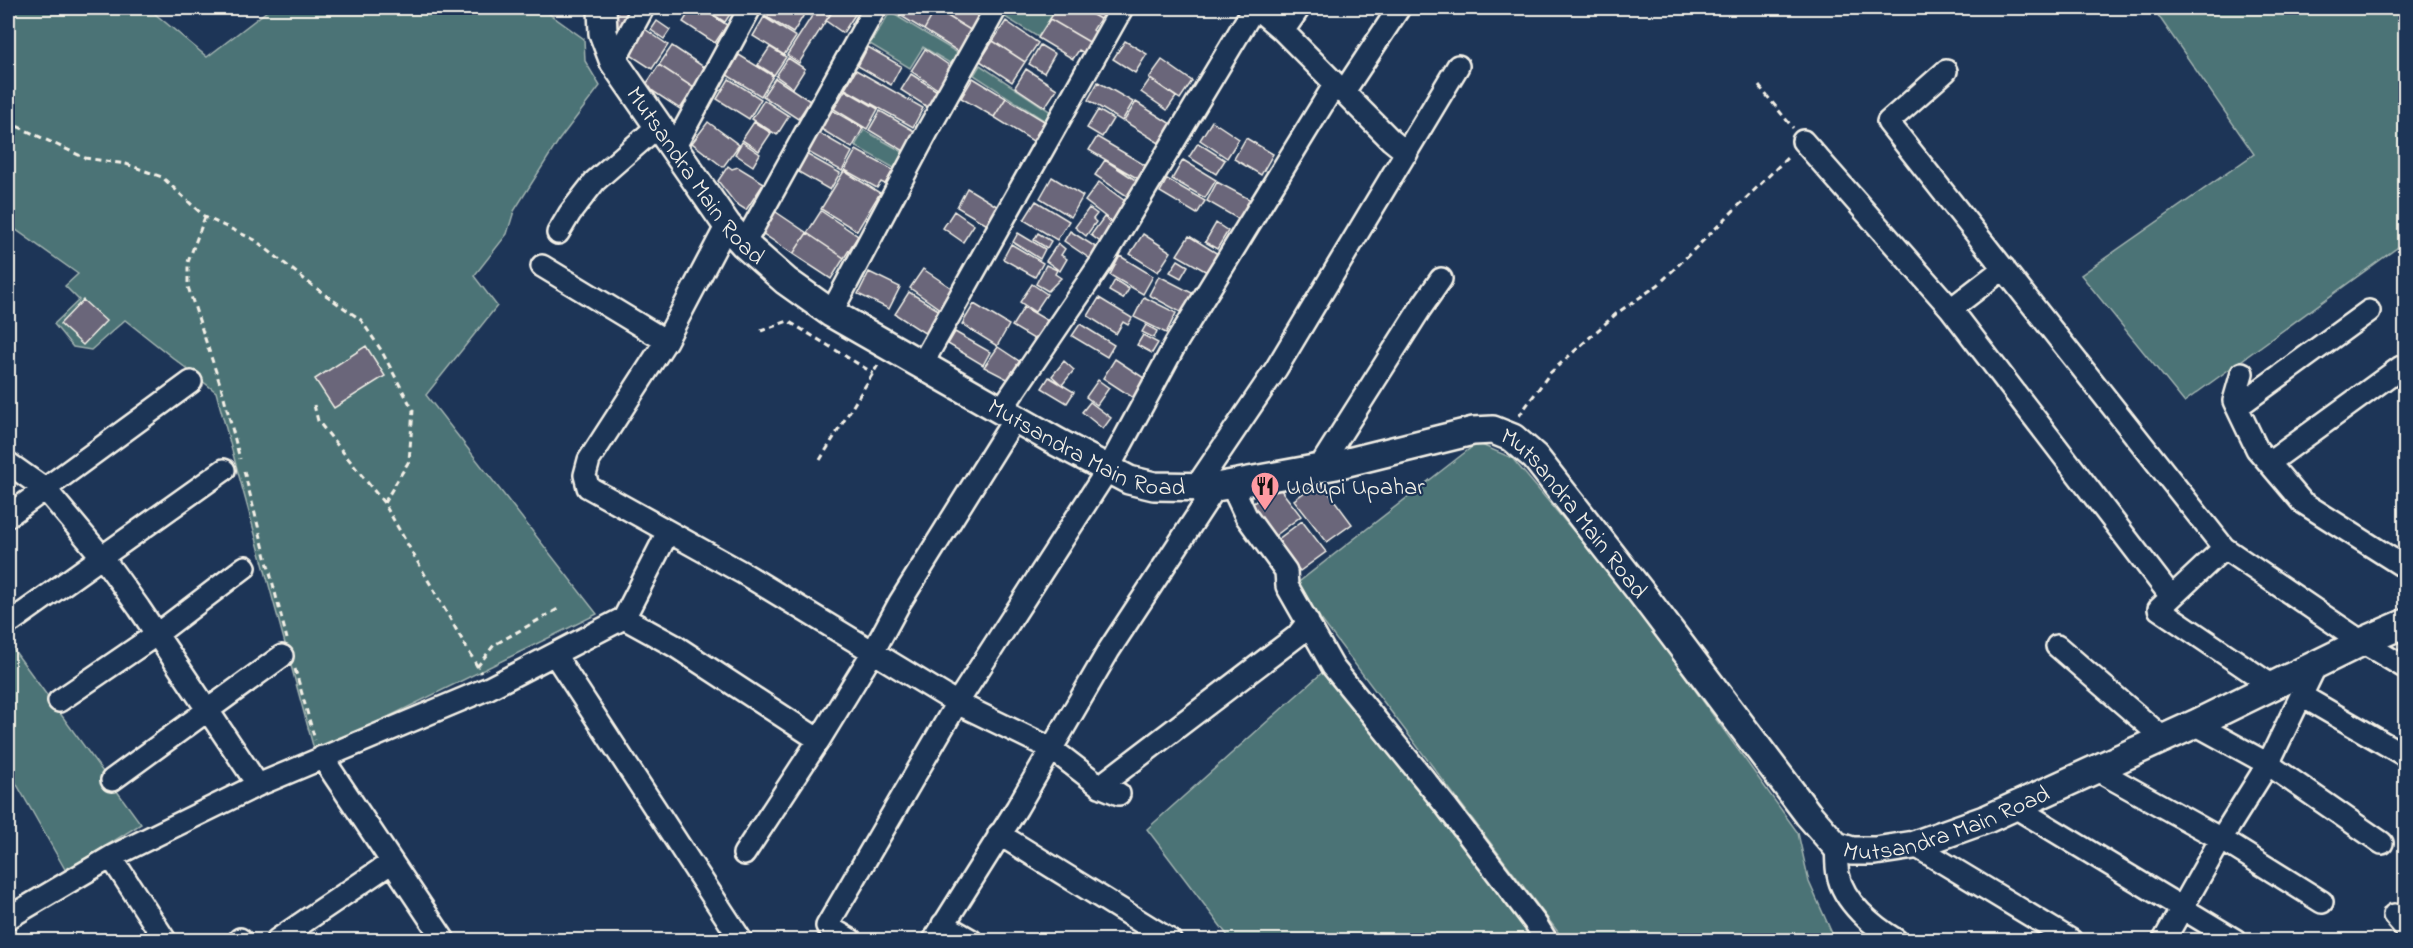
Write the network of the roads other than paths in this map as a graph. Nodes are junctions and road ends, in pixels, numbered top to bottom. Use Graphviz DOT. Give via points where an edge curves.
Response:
graph roads {
  1 [pos="602,8"];
  2 [pos="643,8"];
  3 [pos="750,8"];
  4 [pos="875,8"];
  5 [pos="996,8"];
  6 [pos="1122,8"];
  7 [pos="1255,8"];
  8 [pos="1299,8"];
  9 [pos="1399,8"];
  10 [pos="1283,31"];
  11 [pos="614,62"];
  12 [pos="1458,66"];
  13 [pos="1946,71"];
  14 [pos="1339,89"];
  15 [pos="658,126"];
  16 [pos="1803,141"];
  17 [pos="674,148"];
  18 [pos="1407,153"];
  19 [pos="558,233"];
  20 [pos="736,234"];
  21 [pos="542,266"];
  22 [pos="2004,268"];
  23 [pos="1441,279"];
  24 [pos="1951,309"];
  25 [pos="2369,311"];
  26 [pos="831,313"];
  27 [pos="666,340"];
  28 [pos="922,364"];
  29 [pos="2401,367"];
  30 [pos="2242,373"];
  31 [pos="191,382"];
  32 [pos="2237,407"];
  33 [pos="1008,414"];
  34 [pos="8,463"];
  35 [pos="2269,463"];
  36 [pos="1319,468"];
  37 [pos="1108,469"];
  38 [pos="224,470"];
  39 [pos="1214,486"];
  40 [pos="46,490"];
  41 [pos="8,516"];
  42 [pos="669,532"];
  43 [pos="2224,548"];
  44 [pos="103,558"];
  45 [pos="245,567"];
  46 [pos="2406,567"];
  47 [pos="2170,596"];
  48 [pos="624,618"];
  49 [pos="12,621"];
  50 [pos="1308,622"];
  51 [pos="2406,623"];
  52 [pos="157,634"];
  53 [pos="2361,642"];
  54 [pos="2057,646"];
  55 [pos="873,652"];
  56 [pos="288,654"];
  57 [pos="555,654"];
  58 [pos="2316,665"];
  59 [pos="2406,668"];
  60 [pos="2271,685"];
  61 [pos="2302,696"];
  62 [pos="58,700"];
  63 [pos="957,703"];
  64 [pos="208,710"];
  65 [pos="2195,724"];
  66 [pos="2163,738"];
  67 [pos="819,740"];
  68 [pos="1052,749"];
  69 [pos="2406,756"];
  70 [pos="322,757"];
  71 [pos="2268,764"];
  72 [pos="2095,769"];
  73 [pos="112,780"];
  74 [pos="258,784"];
  75 [pos="1100,786"];
  76 [pos="1119,794"];
  77 [pos="2015,807"];
  78 [pos="999,834"];
  79 [pos="2221,839"];
  80 [pos="2382,843"];
  81 [pos="1914,845"];
  82 [pos="1836,846"];
  83 [pos="744,854"];
  84 [pos="111,857"];
  85 [pos="392,862"];
  86 [pos="2322,902"];
  87 [pos="2182,908"];
  88 [pos="8,918"];
  89 [pos="938,932"];
  90 [pos="160,939"];
  91 [pos="277,940"];
  92 [pos="442,940"];
  93 [pos="741,940"];
  94 [pos="852,940"];
  95 [pos="971,940"];
  96 [pos="1170,940"];
  97 [pos="1545,940"];
  98 [pos="1896,940"];
  99 [pos="2071,940"];
  100 [pos="2164,940"];
  101 [pos="2235,940"];
  1 -- 11 [label="street, Mutsandra Main Road" via="603,33"];
  2 -- 11 [label="street"];
  3 -- 17 [label="street"];
  4 -- 20 [label="street"];
  5 -- 26 [label="street"];
  6 -- 28 [label="street"];
  7 -- 10 [label="street"];
  7 -- 33 [label="street"];
  8 -- 10 [label="street"];
  9 -- 14 [label="street"];
  10 -- 14 [label="street"];
  11 -- 15 [label="street, Mutsandra Main Road"];
  12 -- 18 [label="street"];
  13 -- 22 [label="street" via="1888,122"];
  14 -- 18 [label="street"];
  14 -- 37 [label="street" via="1176,343"];
  15 -- 17 [label="street, Mutsandra Main Road"];
  15 -- 19 [label="street" via="595,181"];
  16 -- 24 [label="street"];
  17 -- 20 [label="street, Mutsandra Main Road"];
  18 -- 39 [label="street" via="1276,369"];
  20 -- 26 [label="street, Mutsandra Main Road" via="786,281"];
  20 -- 27 [label="street"];
  21 -- 27 [label="street"];
  22 -- 24 [label="street"];
  22 -- 43 [label="street"];
  23 -- 36 [label="street"];
  24 -- 47 [label="street"];
  25 -- 32 [label="street"];
  26 -- 28 [label="street, Mutsandra Main Road"];
  27 -- 42 [label="street" via="589,460 585,475 588,487"];
  28 -- 33 [label="street, Mutsandra Main Road"];
  29 -- 35 [label="street"];
  30 -- 32 [label="street" via="2234,401"];
  31 -- 40 [label="street"];
  32 -- 35 [label="street" via="2257,449"];
  33 -- 37 [label="street, Mutsandra Main Road"];
  33 -- 55 [label="street"];
  34 -- 40 [label="street"];
  35 -- 46 [label="street" via="2302,502"];
  36 -- 39 [label="street, Mutsandra Main Road"];
  36 -- 82 [label="street, Mutsandra Main Road" via="1473,431 1493,430 1513,438 1542,465"];
  37 -- 39 [label="street, Mutsandra Main Road" via="1129,480 1154,486"];
  37 -- 63 [label="street"];
  38 -- 44 [label="street"];
  39 -- 50 [label="street" via="1246,516 1286,572 1287,586"];
  39 -- 68 [label="street" via="1108,650"];
  40 -- 41 [label="street"];
  40 -- 44 [label="street"];
  42 -- 48 [label="street"];
  42 -- 55 [label="street"];
  43 -- 47 [label="street"];
  43 -- 53 [label="street"];
  44 -- 49 [label="street"];
  44 -- 52 [label="street"];
  45 -- 52 [label="street"];
  47 -- 60 [label="street" via="2158,609"];
  48 -- 57 [label="street"];
  48 -- 67 [label="street" via="705,665"];
  50 -- 75 [label="street" via="1297,636"];
  50 -- 97 [label="street" via="1333,667 1446,806"];
  51 -- 53 [label="street, Mutsandra Main Road"];
  52 -- 62 [label="street"];
  52 -- 64 [label="street"];
  53 -- 58 [label="street, Mutsandra Main Road"];
  53 -- 59 [label="street"];
  54 -- 66 [label="street"];
  55 -- 63 [label="street"];
  55 -- 67 [label="street"];
  56 -- 64 [label="street"];
  57 -- 70 [label="street" via="489,688"];
  57 -- 93 [label="street"];
  58 -- 60 [label="street, Mutsandra Main Road"];
  58 -- 61 [label="street"];
  60 -- 65 [label="street, Mutsandra Main Road"];
  61 -- 69 [label="street"];
  61 -- 71 [label="street"];
  63 -- 68 [label="street"];
  63 -- 94 [label="street" via="827,926"];
  64 -- 73 [label="street"];
  64 -- 74 [label="street"];
  65 -- 66 [label="street, Mutsandra Main Road"];
  65 -- 71 [label="street"];
  66 -- 72 [label="street, Mutsandra Main Road"];
  67 -- 83 [label="street"];
  68 -- 75 [label="street"];
  68 -- 78 [label="street"];
  70 -- 74 [label="street"];
  70 -- 85 [label="street"];
  71 -- 79 [label="street"];
  71 -- 80 [label="street"];
  72 -- 77 [label="street, Mutsandra Main Road"];
  72 -- 79 [label="street"];
  74 -- 84 [label="street"];
  75 -- 76 [label="street"];
  77 -- 81 [label="street, Mutsandra Main Road"];
  77 -- 87 [label="street"];
  78 -- 89 [label="street"];
  78 -- 96 [label="street"];
  79 -- 86 [label="street"];
  79 -- 87 [label="street"];
  81 -- 82 [label="street, Mutsandra Main Road" via="1875,851"];
  81 -- 99 [label="street"];
  82 -- 98 [label="street" via="1838,876 1848,899"];
  84 -- 88 [label="street"];
  84 -- 90 [label="street"];
  85 -- 91 [label="street"];
  85 -- 92 [label="street"];
  87 -- 100 [label="street"];
  87 -- 101 [label="street"];
  89 -- 95 [label="street"];
}
